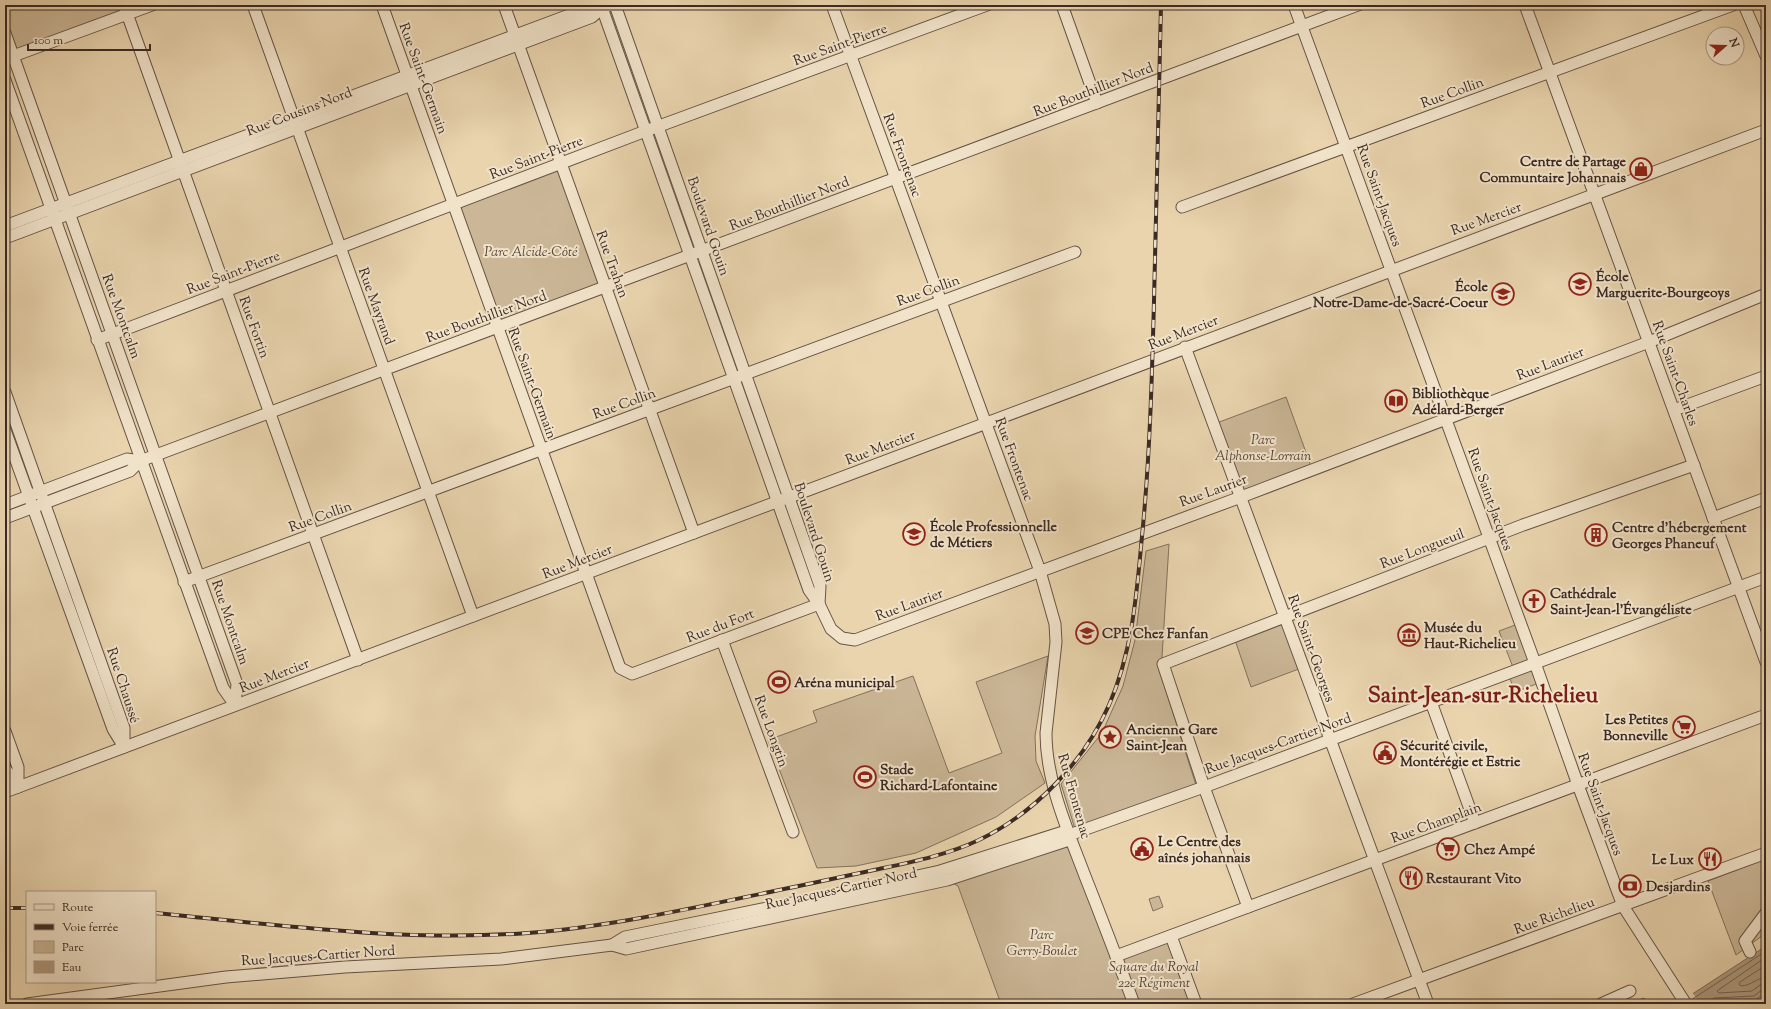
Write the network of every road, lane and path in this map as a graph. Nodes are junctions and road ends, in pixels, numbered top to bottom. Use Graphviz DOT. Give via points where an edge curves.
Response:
graph roads {
  1 [pos="152,5"];
  2 [pos="253,5"];
  3 [pos="382,5"];
  4 [pos="504,5"];
  5 [pos="615,5"];
  6 [pos="832,5"];
  7 [pos="987,5"];
  8 [pos="1062,5"];
  9 [pos="1294,5"];
  10 [pos="1358,5"];
  11 [pos="1525,5"];
  12 [pos="1733,5"];
  13 [pos="1744,5"];
  14 [pos="605,6"];
  15 [pos="126,10"];
  16 [pos="1302,26"];
  17 [pos="5,33"];
  18 [pos="517,40"];
  19 [pos="851,56"];
  20 [pos="1766,56"];
  21 [pos="9,58"];
  22 [pos="1550,72"];
  23 [pos="5,80"];
  24 [pos="409,80"];
  25 [pos="1097,103"];
  26 [pos="295,123"];
  27 [pos="658,127"];
  28 [pos="1766,130"];
  29 [pos="646,132"];
  30 [pos="1346,147"];
  31 [pos="561,164"];
  32 [pos="181,166"];
  33 [pos="896,178"];
  34 [pos="1594,194"];
  35 [pos="453,205"];
  36 [pos="1182,207"];
  37 [pos="68,209"];
  38 [pos="53,214"];
  39 [pos="5,226"];
  40 [pos="5,238"];
  41 [pos="340,248"];
  42 [pos="702,251"];
  43 [pos="1074,252"];
  44 [pos="690,256"];
  45 [pos="1391,269"];
  46 [pos="606,287"];
  47 [pos="226,291"];
  48 [pos="1766,294"];
  49 [pos="941,301"];
  50 [pos="497,328"];
  51 [pos="113,334"];
  52 [pos="97,340"];
  53 [pos="1648,342"];
  54 [pos="1185,347"];
  55 [pos="384,370"];
  56 [pos="745,374"];
  57 [pos="1766,376"];
  58 [pos="734,378"];
  59 [pos="5,392"];
  60 [pos="649,409"];
  61 [pos="1674,410"];
  62 [pos="269,412"];
  63 [pos="1446,418"];
  64 [pos="986,423"];
  65 [pos="5,430"];
  66 [pos="541,450"];
  67 [pos="155,455"];
  68 [pos="140,461"];
  69 [pos="1694,465"];
  70 [pos="40,491"];
  71 [pos="428,492"];
  72 [pos="29,496"];
  73 [pos="1241,496"];
  74 [pos="789,498"];
  75 [pos="1766,498"];
  76 [pos="44,502"];
  77 [pos="778,502"];
  78 [pos="5,505"];
  79 [pos="33,508"];
  80 [pos="5,518"];
  81 [pos="1713,518"];
  82 [pos="694,533"];
  83 [pos="313,534"];
  84 [pos="1488,538"];
  85 [pos="1040,571"];
  86 [pos="585,574"];
  87 [pos="199,577"];
  88 [pos="1766,577"];
  89 [pos="184,582"];
  90 [pos="1739,587"];
  91 [pos="819,604"];
  92 [pos="473,616"];
  93 [pos="1285,617"];
  94 [pos="87,621"];
  95 [pos="75,625"];
  96 [pos="722,640"];
  97 [pos="358,660"];
  98 [pos="1766,662"];
  99 [pos="1535,663"];
  100 [pos="632,674"];
  101 [pos="1431,702"];
  102 [pos="235,706"];
  103 [pos="1766,715"];
  104 [pos="5,731"];
  105 [pos="1330,740"];
  106 [pos="124,747"];
  107 [pos="5,768"];
  108 [pos="1578,785"];
  109 [pos="18,787"];
  110 [pos="1204,787"];
  111 [pos="5,792"];
  112 [pos="1475,823"];
  113 [pos="793,832"];
  114 [pos="1069,835"];
  115 [pos="1766,853"];
  116 [pos="1375,860"];
  117 [pos="1623,906"];
  118 [pos="1248,907"];
  119 [pos="1766,913"];
  120 [pos="1172,936"];
  121 [pos="1750,952"];
  122 [pos="1116,956"];
  123 [pos="1420,980"];
  124 [pos="1630,991"];
  125 [pos="27,1004"];
  126 [pos="1134,1004"];
  127 [pos="1196,1004"];
  128 [pos="1353,1004"];
  129 [pos="1428,1004"];
  130 [pos="1601,1004"];
  131 [pos="1686,1004"];
  1 -- 15 [label="street"];
  2 -- 26 [label="street, Rue Mayrand"];
  3 -- 24 [label="street, Rue Saint-Germain"];
  4 -- 18 [label="street, Rue Trahan"];
  5 -- 27 [label="street, Boulevard Gouin"];
  6 -- 19 [label="street, Rue Frontenac"];
  7 -- 19 [label="street, Rue Saint-Pierre"];
  8 -- 25 [label="street"];
  9 -- 16 [label="street, Rue Saint-Jacques"];
  10 -- 16 [label="street, Rue Bouthillier Nord"];
  11 -- 22 [label="street, Rue Saint-Charles"];
  12 -- 22 [label="street, Rue Collin"];
  13 -- 20 [label="street"];
  14 -- 18 [label="street, Rue Cousins Nord" via="588,8"];
  14 -- 29 [label="street, Boulevard Gouin"];
  15 -- 21 [label="street"];
  15 -- 32 [label="street, Rue Fortin"];
  16 -- 25 [label="street, Rue Bouthillier Nord"];
  16 -- 30 [label="street, Rue Saint-Jacques"];
  17 -- 21 [label="street, Rue Montcalm"];
  18 -- 24 [label="street, Rue Cousins Nord"];
  18 -- 31 [label="street, Rue Trahan"];
  19 -- 27 [label="street, Rue Saint-Pierre"];
  19 -- 33 [label="street, Rue Frontenac"];
  21 -- 37 [label="street, Rue Montcalm"];
  22 -- 30 [label="street, Rue Collin"];
  22 -- 34 [label="street, Rue Saint-Charles"];
  23 -- 38 [label="street, Rue Montcalm"];
  24 -- 26 [label="street, Rue Cousins Nord"];
  24 -- 35 [label="street, Rue Saint-Germain"];
  25 -- 33 [label="street, Rue Bouthillier Nord"];
  26 -- 32 [label="street, Rue Cousins Nord"];
  26 -- 41 [label="street, Rue Mayrand"];
  27 -- 29 [label="street, Rue Saint-Pierre"];
  27 -- 42 [label="street, Boulevard Gouin"];
  28 -- 34 [label="street, Rue Mercier"];
  29 -- 31 [label="street, Rue Saint-Pierre"];
  29 -- 44 [label="street, Boulevard Gouin"];
  30 -- 36 [label="street, Rue Collin"];
  30 -- 45 [label="street, Rue Saint-Jacques"];
  31 -- 35 [label="street, Rue Saint-Pierre"];
  31 -- 46 [label="street, Rue Trahan"];
  32 -- 37 [label="street, Rue Cousins Nord"];
  32 -- 47 [label="street, Rue Fortin"];
  33 -- 42 [label="street, Rue Bouthillier Nord"];
  33 -- 49 [label="street, Rue Frontenac"];
  34 -- 45 [label="street, Rue Mercier"];
  34 -- 53 [label="street, Rue Saint-Charles"];
  35 -- 41 [label="street, Rue Saint-Pierre"];
  35 -- 50 [label="street, Rue Saint-Germain"];
  37 -- 38 [label="street, Rue Cousins Nord"];
  37 -- 51 [label="street, Rue Montcalm"];
  38 -- 39 [label="street, Rue Cousins Nord"];
  38 -- 40 [label="street, Rue Cousins Nord"];
  38 -- 52 [label="street, Rue Montcalm"];
  41 -- 47 [label="street, Rue Saint-Pierre"];
  41 -- 55 [label="street, Rue Mayrand"];
  42 -- 44 [label="street, Rue Bouthillier Nord"];
  42 -- 56 [label="street, Boulevard Gouin"];
  43 -- 49 [label="street, Rue Collin"];
  44 -- 46 [label="street, Rue Bouthillier Nord"];
  44 -- 58 [label="street, Boulevard Gouin"];
  45 -- 54 [label="street, Rue Mercier"];
  45 -- 63 [label="street, Rue Saint-Jacques"];
  46 -- 50 [label="street, Rue Bouthillier Nord"];
  46 -- 60 [label="street, Rue Trahan"];
  47 -- 51 [label="street, Rue Saint-Pierre"];
  47 -- 62 [label="street, Rue Fortin"];
  48 -- 53 [label="street, Rue Laurier"];
  49 -- 56 [label="street, Rue Collin"];
  49 -- 64 [label="street, Rue Frontenac"];
  50 -- 55 [label="street, Rue Bouthillier Nord"];
  50 -- 66 [label="street, Rue Saint-Germain"];
  51 -- 52 [label="street, Rue Saint-Pierre"];
  51 -- 67 [label="street, Rue Montcalm"];
  52 -- 68 [label="street, Rue Montcalm"];
  53 -- 61 [label="street, Rue Saint-Charles"];
  53 -- 63 [label="street, Rue Laurier"];
  54 -- 64 [label="street, Rue Mercier"];
  54 -- 73 [label="street, Rue Saint-Georges"];
  55 -- 62 [label="street, Rue Bouthillier Nord"];
  55 -- 71 [label="street, Rue Mayrand"];
  56 -- 58 [label="street, Rue Collin"];
  56 -- 74 [label="street, Boulevard Gouin"];
  57 -- 61 [label="street"];
  58 -- 60 [label="street, Rue Collin"];
  58 -- 77 [label="street, Boulevard Gouin"];
  59 -- 70 [label="street, Rue Chaussé"];
  60 -- 66 [label="street, Rue Collin"];
  60 -- 82 [label="street, Rue Trahan"];
  61 -- 69 [label="street, Rue Saint-Charles"];
  62 -- 67 [label="street, Rue Bouthillier Nord"];
  62 -- 83 [label="street, Rue Fortin"];
  63 -- 73 [label="street, Rue Laurier"];
  63 -- 84 [label="street, Rue Saint-Jacques"];
  64 -- 74 [label="street, Rue Mercier"];
  64 -- 85 [label="street, Rue Frontenac"];
  65 -- 72 [label="street, Rue Chaussé"];
  66 -- 71 [label="street, Rue Collin"];
  66 -- 86 [label="street, Rue Saint-Germain"];
  67 -- 68 [label="street, Rue Bouthillier Nord"];
  67 -- 87 [label="street, Rue Montcalm"];
  68 -- 70 [label="street, Rue Bouthillier Nord" via="127,459"];
  68 -- 76 [label="street, Rue Bouthillier Nord" via="130,471"];
  68 -- 89 [label="street, Rue Montcalm"];
  69 -- 81 [label="street, Rue Saint-Charles"];
  69 -- 84 [label="street, Rue Longueuil"];
  70 -- 72 [label="street, Rue Bouthillier Nord"];
  70 -- 76 [label="street, Rue Chaussé"];
  71 -- 83 [label="street, Rue Collin"];
  71 -- 92 [label="street, Rue Mayrand"];
  72 -- 78 [label="street, Rue Bouthillier Nord"];
  72 -- 79 [label="street, Rue Chaussé"];
  73 -- 85 [label="street, Rue Laurier"];
  73 -- 93 [label="street, Rue Saint-Georges"];
  74 -- 77 [label="street, Rue Mercier"];
  74 -- 91 [label="street, Boulevard Gouin" via="820,586"];
  75 -- 81 [label="street"];
  76 -- 79 [label="street, Rue Bouthillier Nord"];
  76 -- 94 [label="street, Rue Chaussé"];
  77 -- 82 [label="street, Rue Mercier"];
  77 -- 91 [label="street, Boulevard Gouin" via="809,590"];
  79 -- 80 [label="street, Rue Bouthillier Nord"];
  79 -- 95 [label="street, Rue Chaussé"];
  81 -- 90 [label="street, Rue Saint-Charles"];
  82 -- 86 [label="street, Rue Mercier"];
  83 -- 87 [label="street, Rue Collin"];
  83 -- 97 [label="street, Rue Fortin"];
  84 -- 93 [label="street, Rue Longueuil"];
  84 -- 99 [label="street, Rue Saint-Jacques"];
  85 -- 91 [label="street, Rue Laurier" via="855,640 842,638 831,629"];
  85 -- 114 [label="street, Rue Frontenac" via="1055,624 1056,642 1046,748 1053,786"];
  86 -- 92 [label="street, Rue Mercier"];
  86 -- 100 [label="street, Rue Saint-Germain" via="620,668"];
  87 -- 89 [label="street, Rue Collin"];
  87 -- 102 [label="street, Rue Montcalm" via="237,684"];
  88 -- 90 [label="street, Rue Jacques-Cartier Nord"];
  89 -- 102 [label="street, Rue Montcalm" via="223,688"];
  90 -- 98 [label="street, Rue Saint-Charles"];
  90 -- 99 [label="street, Rue Jacques-Cartier Nord"];
  91 -- 96 [label="street, Rue du Fort"];
  92 -- 97 [label="street, Rue Mercier"];
  93 -- 105 [label="street, Rue Saint-Georges"];
  93 -- 110 [label="street, Rue Longueuil" via="1163,664"];
  94 -- 95 [label="street"];
  94 -- 106 [label="street, Rue Chaussé" via="124,728"];
  95 -- 106 [label="street, Rue Chaussé" via="113,729"];
  96 -- 100 [label="street, Rue du Fort"];
  96 -- 113 [label="street, Rue Longtin"];
  97 -- 102 [label="street, Rue Mercier"];
  99 -- 101 [label="street, Rue Jacques-Cartier Nord"];
  99 -- 108 [label="street, Rue Saint-Jacques"];
  101 -- 105 [label="street, Rue Jacques-Cartier Nord"];
  101 -- 112 [label="street"];
  102 -- 106 [label="street, Rue Mercier"];
  103 -- 108 [label="street, Rue Champlain"];
  104 -- 109 [label="street" via="18,767"];
  105 -- 110 [label="street, Rue Jacques-Cartier Nord"];
  105 -- 116 [label="street, Rue Saint-Georges"];
  106 -- 109 [label="street, Rue Mercier"];
  107 -- 109 [label="street"];
  108 -- 112 [label="street, Rue Champlain"];
  108 -- 117 [label="street, Rue Saint-Jacques"];
  109 -- 111 [label="street, Rue Mercier"];
  110 -- 114 [label="street, Rue Jacques-Cartier Nord"];
  110 -- 118 [label="street"];
  112 -- 116 [label="street, Rue Champlain"];
  114 -- 122 [label="street, Rue Frontenac"];
  114 -- 125 [label="street, Rue Jacques-Cartier Nord" via="1063,832 940,871 625,937 612,945 501,959 345,967 226,977"];
  115 -- 117 [label="street, Rue Richelieu"];
  116 -- 118 [label="street, Rue Champlain"];
  116 -- 123 [label="street, Rue Saint-Georges"];
  117 -- 123 [label="street, Rue Richelieu"];
  117 -- 131 [label="street, Rue Saint-Jacques"];
  118 -- 120 [label="street, Rue Champlain"];
  119 -- 121 [label="street" via="1745,941"];
  120 -- 122 [label="street, Rue Champlain"];
  120 -- 127 [label="street"];
  122 -- 126 [label="street"];
  123 -- 128 [label="street, Rue Richelieu"];
  123 -- 129 [label="street, Rue Saint-Georges"];
  124 -- 130 [label="street"];
}
